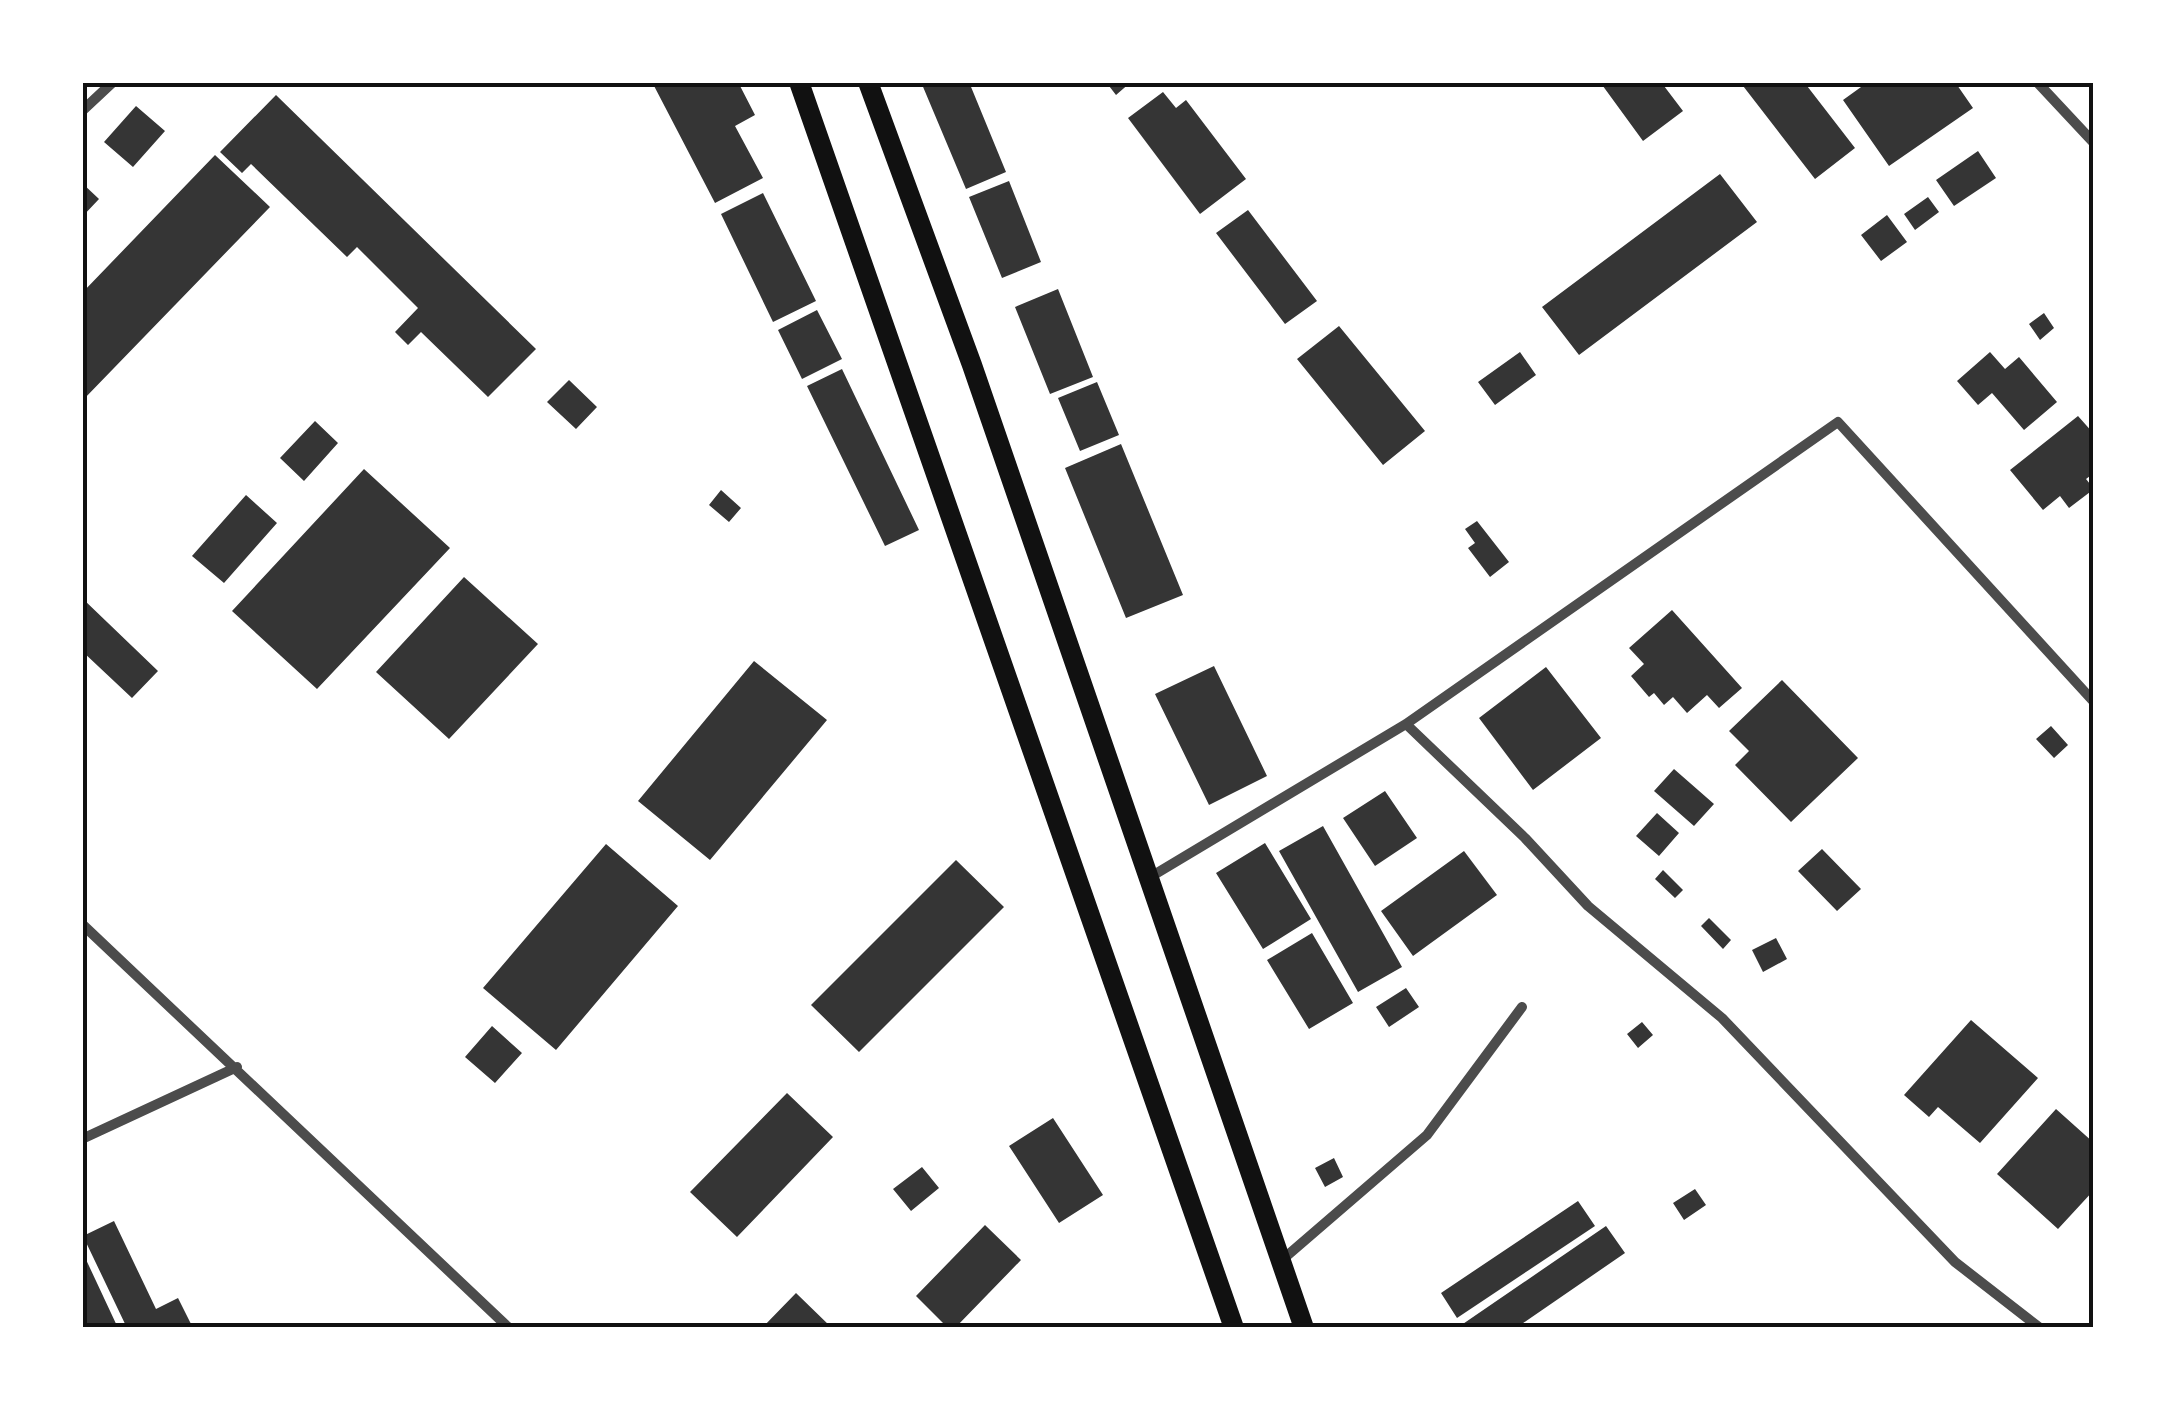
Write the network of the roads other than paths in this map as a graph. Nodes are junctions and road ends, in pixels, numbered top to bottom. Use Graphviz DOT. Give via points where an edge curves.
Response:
graph roads {
  1 [pos="113,82"];
  2 [pos="799,82"];
  3 [pos="868,82"];
  4 [pos="2037,82"];
  5 [pos="82,112"];
  6 [pos="2094,144"];
  7 [pos="2094,702"];
  8 [pos="1406,724"];
  9 [pos="1147,879"];
  10 [pos="82,924"];
  11 [pos="1522,1007"];
  12 [pos="237,1068"];
  13 [pos="82,1138"];
  14 [pos="1281,1261"];
  15 [pos="508,1328"];
  16 [pos="1234,1328"];
  17 [pos="1304,1328"];
  18 [pos="2040,1328"];
  1 -- 5 [label="street"];
  2 -- 16 [label="main road"];
  3 -- 9 [label="main road"];
  4 -- 6 [label="street"];
  7 -- 8 [label="street" via="1838,422"];
  8 -- 9 [label="street"];
  8 -- 18 [label="street" via="1588,906 1722,1018 1955,1262"];
  9 -- 14 [label="main road"];
  10 -- 12 [label="street"];
  11 -- 14 [label="street" via="1426,1136"];
  12 -- 13 [label="street"];
  12 -- 15 [label="street"];
  14 -- 17 [label="main road"];
}
